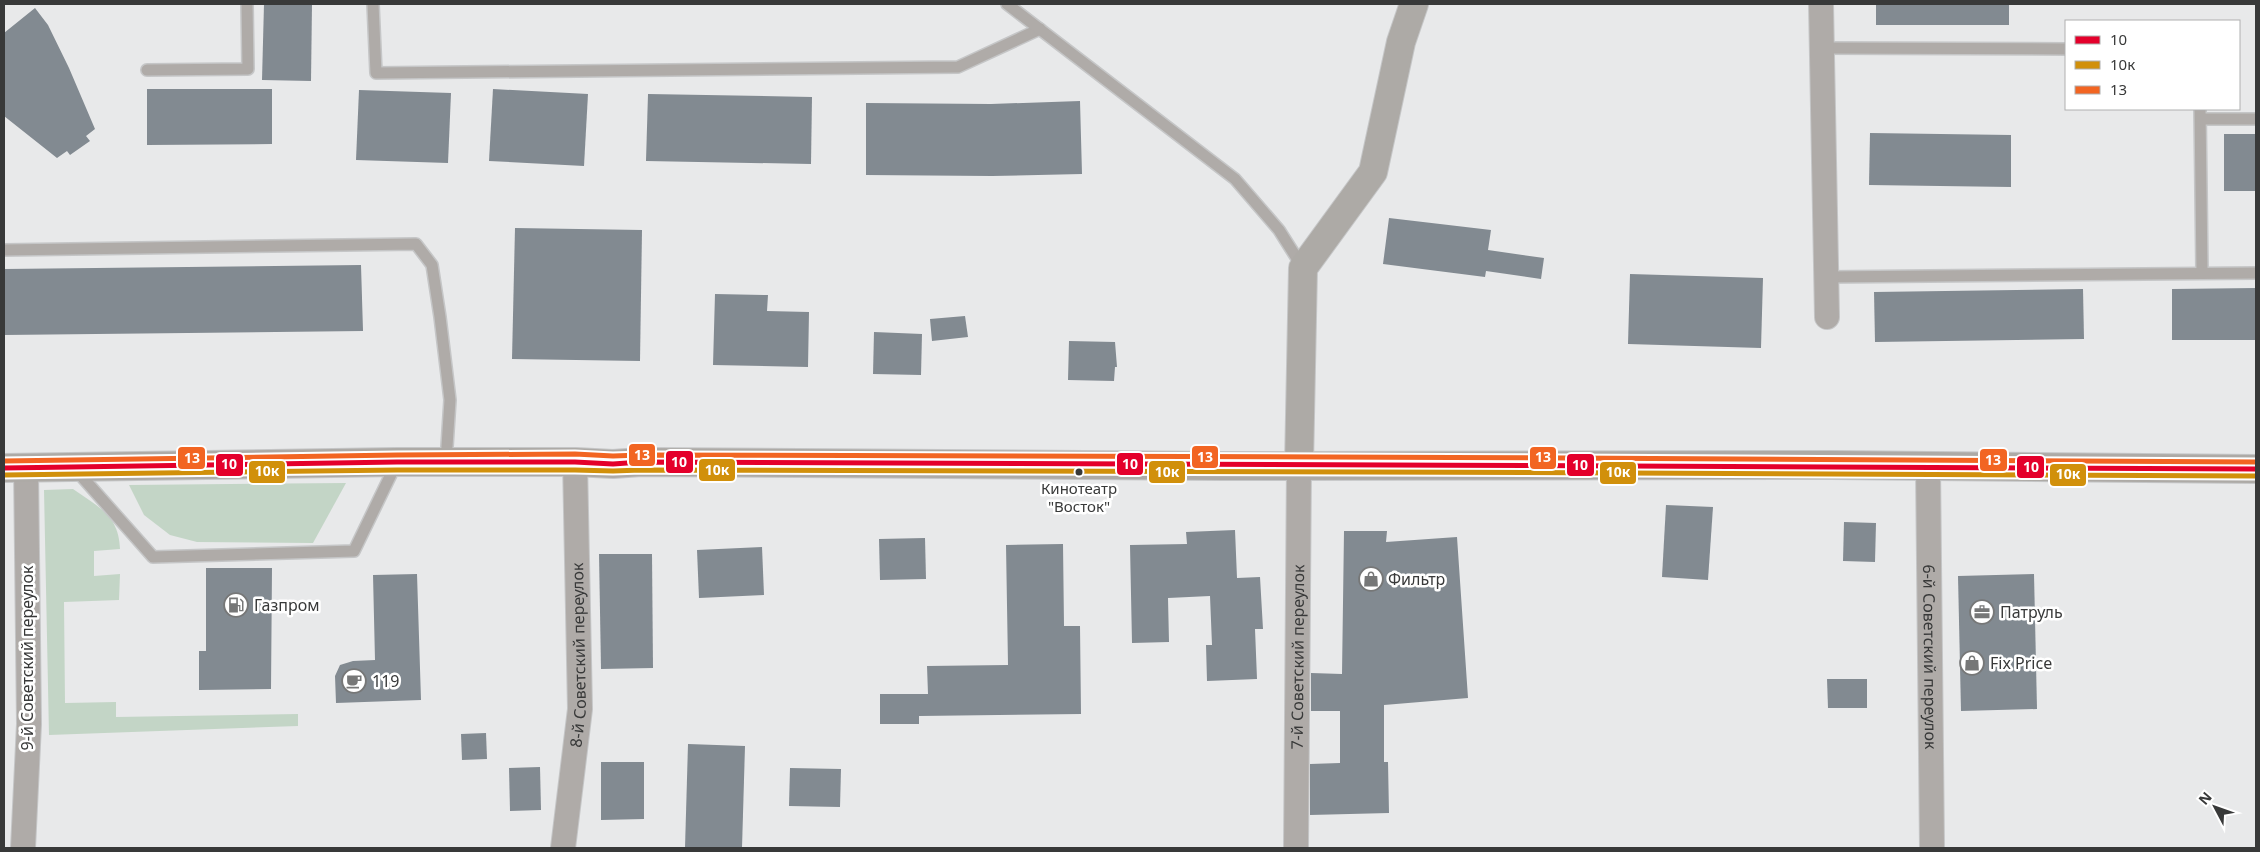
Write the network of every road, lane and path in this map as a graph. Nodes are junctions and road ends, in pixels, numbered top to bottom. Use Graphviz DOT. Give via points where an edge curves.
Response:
graph roads {
  1 [pos="247,4"];
  2 [pos="374,4"];
  3 [pos="1007,4"];
  4 [pos="1414,4"];
  5 [pos="1821,4"];
  6 [pos="1040,29"];
  7 [pos="1822,48"];
  8 [pos="2065,49"];
  9 [pos="147,70"];
  10 [pos="2200,114"];
  11 [pos="2256,119"];
  12 [pos="4,250"];
  13 [pos="1303,268"];
  14 [pos="2202,272"];
  15 [pos="2256,272"];
  16 [pos="1826,276"];
  17 [pos="1827,317"];
  18 [pos="396,462"];
  19 [pos="446,462"];
  20 [pos="575,462"];
  21 [pos="1299,465"];
  22 [pos="73,466"];
  23 [pos="1928,466"];
  24 [pos="15,468"];
  25 [pos="2256,469"];
  26 [pos="23,848"];
  27 [pos="563,848"];
  28 [pos="1296,848"];
  29 [pos="1932,848"];
  1 -- 9 [label="lane" via="248,69"];
  2 -- 6 [label="lane" via="376,72 958,67"];
  3 -- 6 [label="lane"];
  4 -- 13 [label="main road" via="1401,42 1373,172"];
  5 -- 7 [label="street"];
  6 -- 13 [label="lane" via="1235,179 1279,230"];
  7 -- 8 [label="lane"];
  7 -- 16 [label="street"];
  10 -- 11 [label="lane"];
  10 -- 14 [label="lane"];
  12 -- 19 [label="lane" via="416,244 432,265 440,318 450,400"];
  13 -- 21 [label="main road"];
  14 -- 15 [label="lane"];
  14 -- 16 [label="lane"];
  16 -- 17 [label="street"];
  18 -- 19 [label="main road"];
  18 -- 22 [label="main road"];
  18 -- 22 [label="lane" via="354,551 153,557"];
  19 -- 20 [label="main road"];
  20 -- 21 [label="main road"];
  20 -- 27 [label="street, 8-й Советский переулок" via="580,709"];
  21 -- 23 [label="main road"];
  21 -- 28 [label="street, 7-й Советский переулок"];
  22 -- 24 [label="main road"];
  23 -- 25 [label="main road"];
  23 -- 29 [label="street, 6-й Советский переулок"];
  24 -- 26 [label="street, 9-й Советский переулок" via="29,724"];
}
